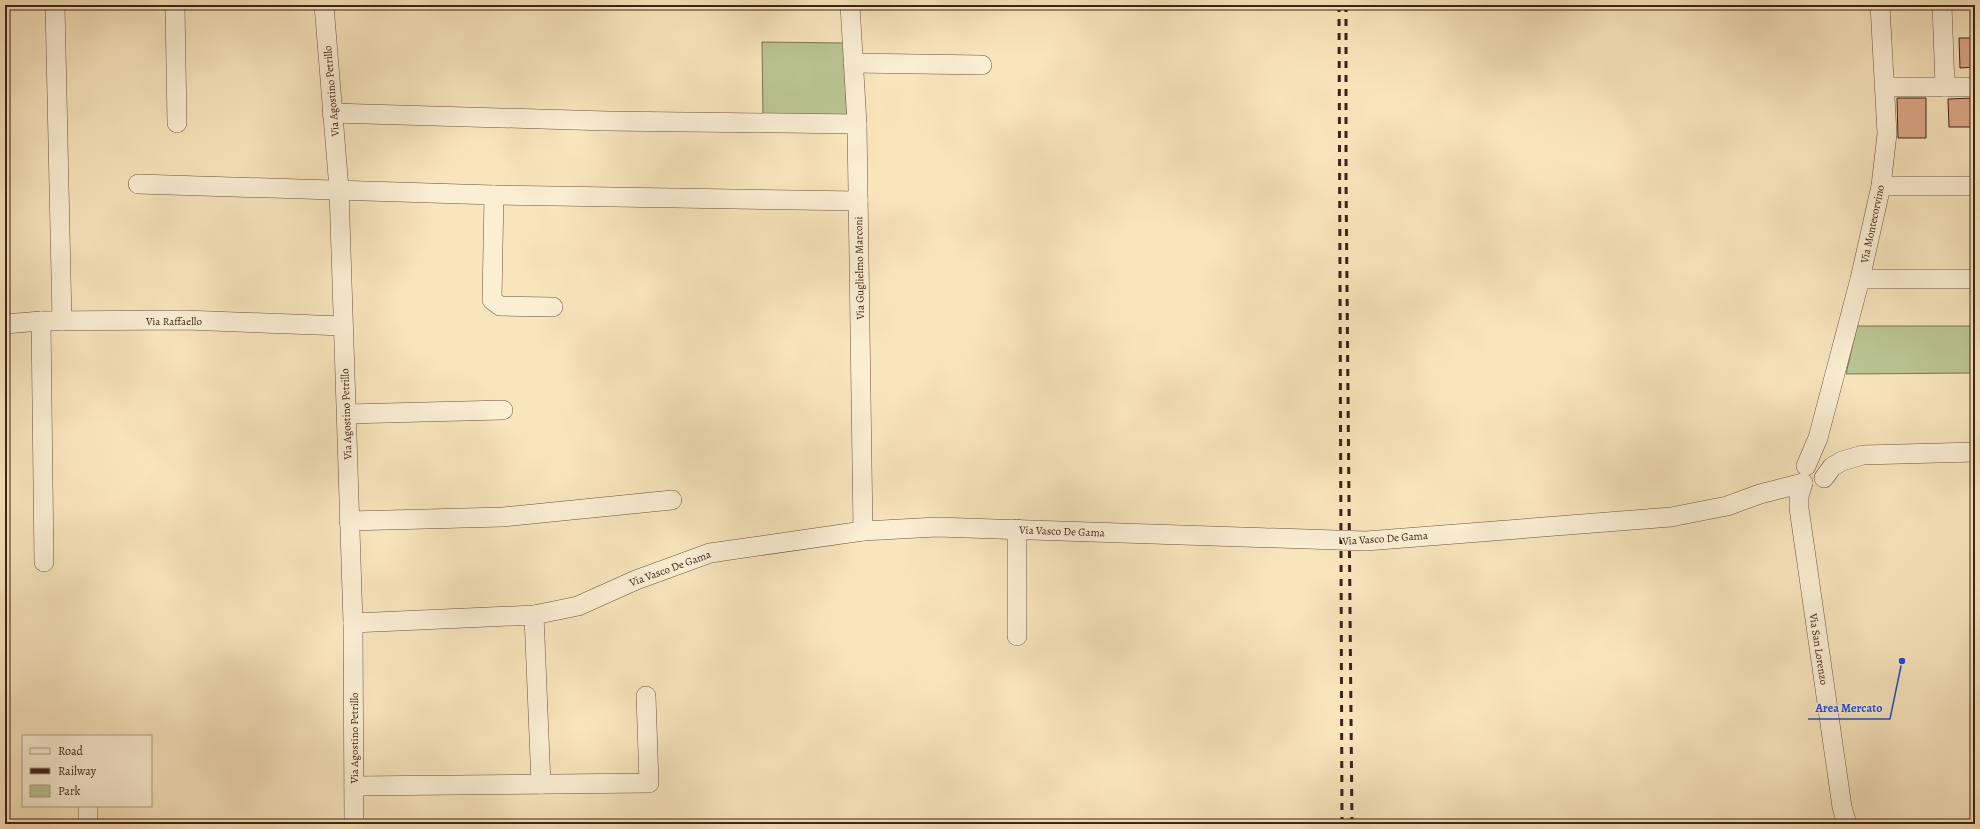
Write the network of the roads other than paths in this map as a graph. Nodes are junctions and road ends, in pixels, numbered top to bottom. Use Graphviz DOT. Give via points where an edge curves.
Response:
graph roads {
  1 [pos="55,5"];
  2 [pos="174,5"];
  3 [pos="324,5"];
  4 [pos="850,5"];
  5 [pos="1880,5"];
  6 [pos="1942,5"];
  7 [pos="853,63"];
  8 [pos="982,65"];
  9 [pos="1885,87"];
  10 [pos="1945,87"];
  11 [pos="1975,87"];
  12 [pos="332,113"];
  13 [pos="177,122"];
  14 [pos="857,124"];
  15 [pos="138,184"];
  16 [pos="1881,186"];
  17 [pos="1975,186"];
  18 [pos="339,189"];
  19 [pos="494,195"];
  20 [pos="858,201"];
  21 [pos="1860,279"];
  22 [pos="1975,279"];
  23 [pos="554,307"];
  24 [pos="41,321"];
  25 [pos="62,321"];
  26 [pos="5,324"];
  27 [pos="343,326"];
  28 [pos="502,410"];
  29 [pos="347,414"];
  30 [pos="1818,438"];
  31 [pos="1975,452"];
  32 [pos="1819,471"];
  33 [pos="672,500"];
  34 [pos="350,521"];
  35 [pos="1017,529"];
  36 [pos="864,531"];
  37 [pos="44,562"];
  38 [pos="534,616"];
  39 [pos="353,623"];
  40 [pos="1017,636"];
  41 [pos="646,696"];
  42 [pos="541,784"];
  43 [pos="354,786"];
  44 [pos="88,807"];
  45 [pos="88,824"];
  46 [pos="354,824"];
  47 [pos="1847,824"];
  1 -- 25 [label="street"];
  2 -- 13 [label="street"];
  3 -- 12 [label="street, Via Agostino Petrillo"];
  4 -- 7 [label="street, Via Guglielmo Marconi"];
  5 -- 9 [label="street, Via Montecorvino"];
  6 -- 10 [label="street"];
  7 -- 8 [label="street"];
  7 -- 14 [label="street, Via Guglielmo Marconi"];
  9 -- 10 [label="street"];
  9 -- 16 [label="street, Via Montecorvino" via="1887,134"];
  10 -- 11 [label="street"];
  12 -- 14 [label="street"];
  12 -- 18 [label="street, Via Agostino Petrillo"];
  14 -- 20 [label="street, Via Guglielmo Marconi"];
  15 -- 18 [label="street"];
  16 -- 17 [label="street"];
  16 -- 21 [label="street, Via Montecorvino"];
  18 -- 19 [label="street"];
  18 -- 27 [label="street, Via Agostino Petrillo"];
  19 -- 20 [label="street"];
  19 -- 23 [label="street" via="492,300 500,306"];
  20 -- 36 [label="street, Via Guglielmo Marconi"];
  21 -- 22 [label="street"];
  21 -- 30 [label="street, Via Montecorvino"];
  24 -- 25 [label="street, Via Raffaello"];
  24 -- 26 [label="street, Via Raffaello"];
  24 -- 37 [label="street"];
  25 -- 27 [label="street, Via Raffaello" via="185,320"];
  27 -- 29 [label="street, Via Agostino Petrillo"];
  28 -- 29 [label="street"];
  29 -- 34 [label="street, Via Agostino Petrillo"];
  30 -- 32 [label="street"];
  30 -- 32 [label="street, Via Montecorvino" via="1813,454"];
  31 -- 32 [label="street, Via Vasco De Gama" via="1862,455"];
  32 -- 35 [label="street, Via Vasco De Gama" via="1727,506 1671,517 1366,541"];
  32 -- 47 [label="street, Via San Lorenzo" via="1801,520 1842,807"];
  33 -- 34 [label="street" via="503,517"];
  34 -- 39 [label="street, Via Agostino Petrillo"];
  35 -- 36 [label="street, Via Vasco De Gama" via="937,527"];
  35 -- 40 [label="street"];
  36 -- 38 [label="street, Via Vasco De Gama" via="710,553 636,580 578,606"];
  38 -- 39 [label="street, Via Vasco De Gama"];
  38 -- 42 [label="street"];
  39 -- 43 [label="street, Via Agostino Petrillo"];
  41 -- 42 [label="street" via="649,783"];
  42 -- 43 [label="street"];
  43 -- 46 [label="street, Via Agostino Petrillo"];
  44 -- 45 [label="street"];
}
